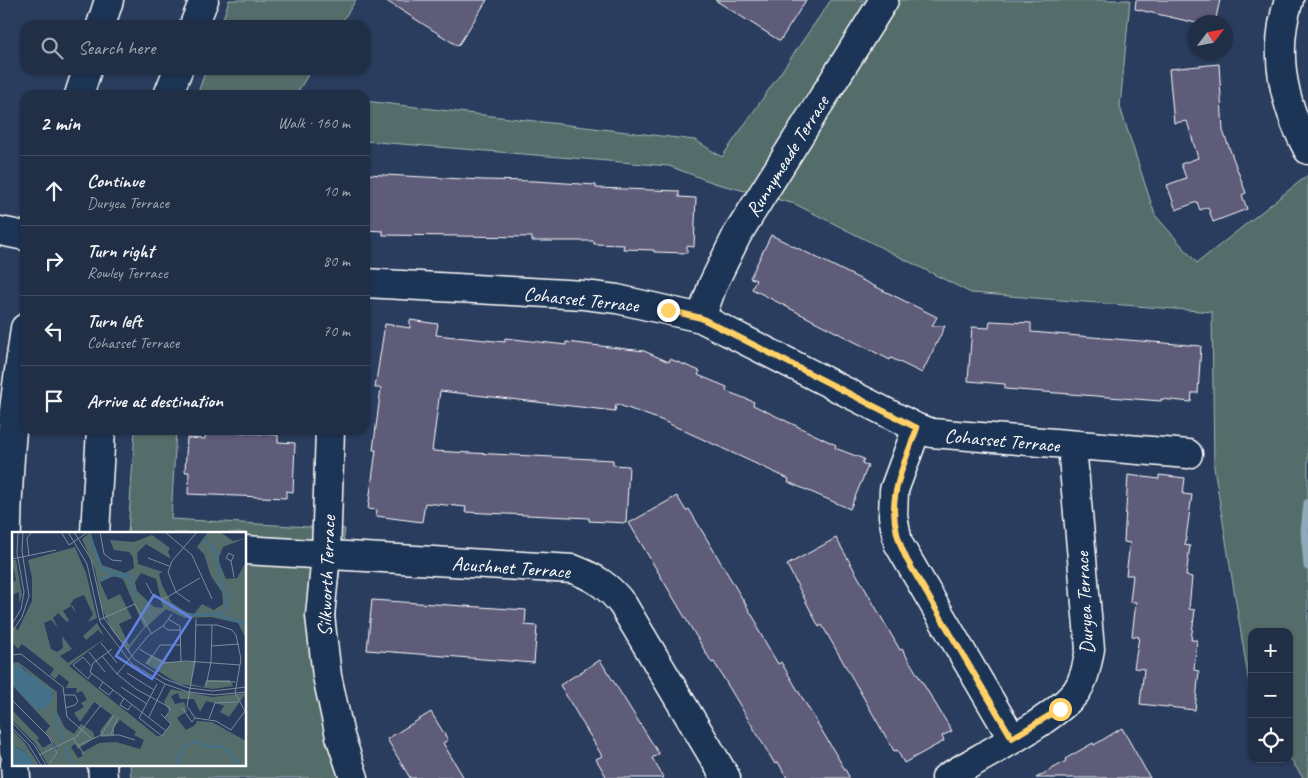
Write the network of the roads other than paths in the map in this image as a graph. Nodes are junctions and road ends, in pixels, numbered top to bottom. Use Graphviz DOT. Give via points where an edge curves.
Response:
graph roads {
  1 [pos="109,0"];
  2 [pos="204,0"];
  3 [pos="884,0"];
  4 [pos="1288,0"];
  5 [pos="103,20"];
  6 [pos="196,20"];
  7 [pos="85,75"];
  8 [pos="176,75"];
  9 [pos="81,90"];
  10 [pos="170,90"];
  11 [pos="1308,150"];
  12 [pos="0,231"];
  13 [pos="20,235"];
  14 [pos="370,283"];
  15 [pos="701,318"];
  16 [pos="20,366"];
  17 [pos="917,428"];
  18 [pos="101,435"];
  19 [pos="330,435"];
  20 [pos="1072,446"];
  21 [pos="1188,454"];
  22 [pos="95,532"];
  23 [pos="246,550"];
  24 [pos="326,555"];
  25 [pos="12,726"];
  26 [pos="1012,738"];
  27 [pos="354,778"];
  28 [pos="726,778"];
  29 [pos="946,778"];
  1 -- 5 [label="street"];
  2 -- 6 [label="street"];
  3 -- 15 [label="street, Runnymeade Terrace" via="737,235 713,284"];
  4 -- 11 [label="street" via="1280,56 1284,89 1294,124"];
  7 -- 9 [label="street"];
  8 -- 10 [label="street"];
  12 -- 13 [label="street"];
  14 -- 15 [label="street, Cohasset Terrace" via="584,295"];
  15 -- 17 [label="street, Cohasset Terrace"];
  16 -- 25 [label="street" via="13,420 7,556"];
  17 -- 20 [label="street, Cohasset Terrace" via="932,433"];
  17 -- 26 [label="street" via="894,490 893,516 898,542"];
  18 -- 22 [label="street"];
  19 -- 24 [label="street, Silkworth Terrace"];
  20 -- 21 [label="street, Cohasset Terrace"];
  20 -- 26 [label="street, Duryea Terrace" via="1090,649 1086,671 1076,691 1060,709"];
  23 -- 24 [label="street, Acushnet Terrace"];
  24 -- 27 [label="street, Silkworth Terrace" via="320,616 327,676 340,736"];
  24 -- 28 [label="street, Acushnet Terrace" via="573,569 595,577 614,592 623,605"];
  26 -- 29 [label="street, Duryea Terrace"];
}
